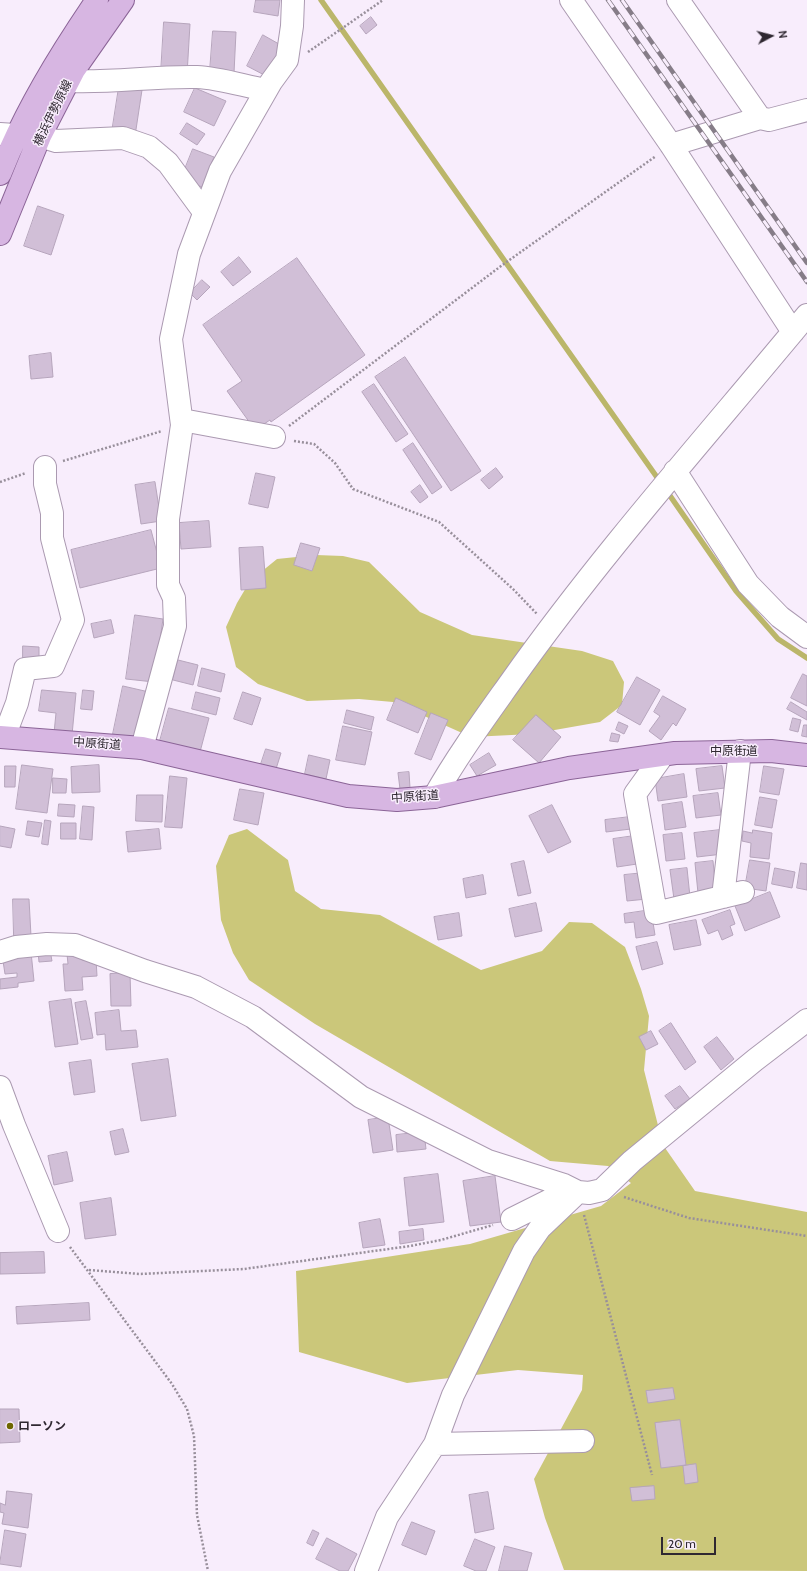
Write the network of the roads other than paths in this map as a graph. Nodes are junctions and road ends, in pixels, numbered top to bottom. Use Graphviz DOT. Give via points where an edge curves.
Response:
graph roads {
  1 [pos="97,0"];
  2 [pos="123,0"];
  3 [pos="292,0"];
  4 [pos="571,0"];
  5 [pos="678,0"];
  6 [pos="69,80"];
  7 [pos="266,90"];
  8 [pos="807,110"];
  9 [pos="760,118"];
  10 [pos="8,134"];
  11 [pos="40,136"];
  12 [pos="671,145"];
  13 [pos="0,174"];
  14 [pos="204,212"];
  15 [pos="0,234"];
  16 [pos="807,315"];
  17 [pos="793,332"];
  18 [pos="182,422"];
  19 [pos="274,437"];
  20 [pos="45,467"];
  21 [pos="669,479"];
  22 [pos="807,637"];
  23 [pos="2,737"];
  24 [pos="142,748"];
  25 [pos="740,751"];
  26 [pos="663,754"];
  27 [pos="807,755"];
  28 [pos="434,797"];
  29 [pos="0,952"];
  30 [pos="807,1020"];
  31 [pos="0,1087"];
  32 [pos="578,1192"];
  33 [pos="512,1219"];
  34 [pos="58,1231"];
  35 [pos="583,1441"];
  36 [pos="435,1444"];
  37 [pos="366,1571"];
  1 -- 10 [label="main road, 横浜伊勢原線"];
  2 -- 6 [label="main road, 横浜伊勢原線"];
  3 -- 7 [label="street" via="292,26 287,60"];
  4 -- 12 [label="street"];
  5 -- 9 [label="street"];
  6 -- 7 [label="street" via="105,82 152,77 199,77"];
  6 -- 11 [label="main road, 横浜伊勢原線"];
  7 -- 14 [label="street" via="220,171"];
  8 -- 9 [label="street" via="769,120"];
  9 -- 12 [label="street"];
  10 -- 13 [label="main road, 横浜伊勢原線"];
  11 -- 14 [label="street" via="56,140 123,138 149,147 168,163"];
  11 -- 15 [label="main road, 横浜伊勢原線"];
  12 -- 17 [label="street"];
  14 -- 18 [label="street" via="189,254 171,339"];
  16 -- 17 [label="street"];
  17 -- 21 [label="street"];
  18 -- 19 [label="street"];
  18 -- 24 [label="street" via="168,519 168,585 174,598 175,626"];
  20 -- 23 [label="street" via="45,484 52,513 52,538 73,620 53,666 25,670 17,703"];
  21 -- 22 [label="street" via="748,584 780,617"];
  21 -- 28 [label="street" via="550,627 450,768"];
  23 -- 24 [label="main road, 中原街道"];
  24 -- 28 [label="main road, 中原街道" via="348,796 398,800"];
  25 -- 26 [label="main road, 中原街道"];
  25 -- 26 [label="street" via="733,894 656,913 635,794"];
  25 -- 27 [label="main road, 中原街道"];
  26 -- 28 [label="main road, 中原街道" via="569,768"];
  29 -- 32 [label="street" via="39,945 75,945 196,987 253,1017 361,1097 488,1160"];
  30 -- 32 [label="street" via="644,1151 602,1190"];
  31 -- 34 [label="street"];
  32 -- 33 [label="street" via="560,1195"];
  32 -- 36 [label="street" via="540,1228 524,1251 453,1395"];
  35 -- 36 [label="street"];
  36 -- 37 [label="street" via="387,1517"];
}
